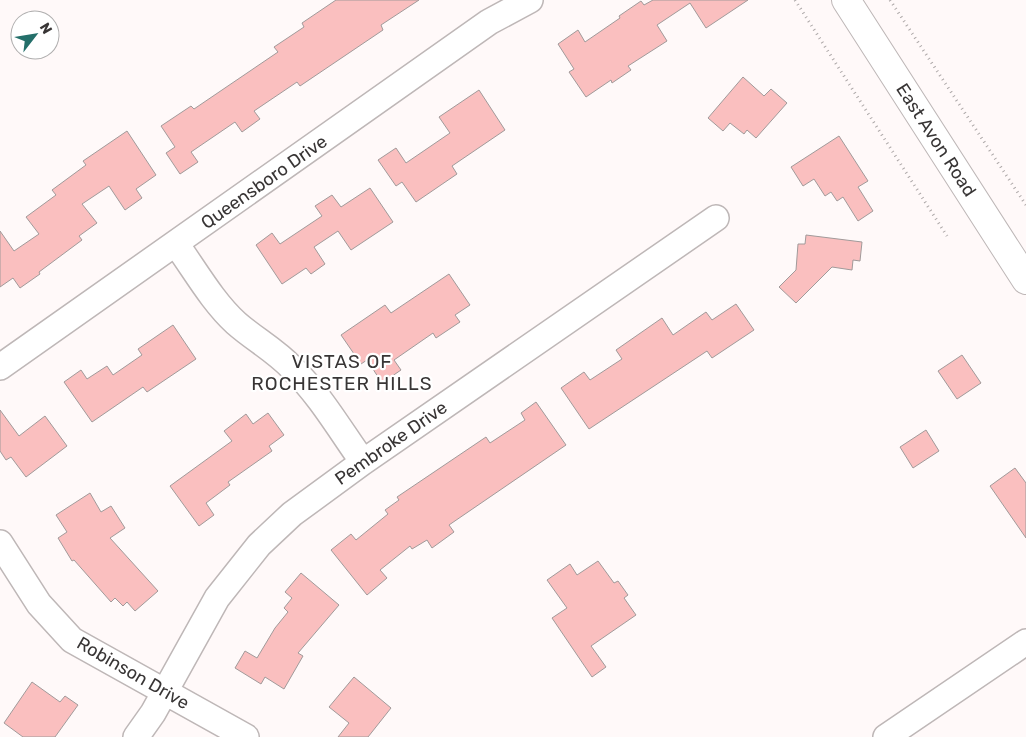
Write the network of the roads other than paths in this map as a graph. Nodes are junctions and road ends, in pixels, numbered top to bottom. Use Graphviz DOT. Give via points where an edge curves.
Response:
graph roads {
  1 [pos="530,0"];
  2 [pos="846,0"];
  3 [pos="716,218"];
  4 [pos="176,244"];
  5 [pos="1026,280"];
  6 [pos="0,367"];
  7 [pos="363,462"];
  8 [pos="0,543"];
  9 [pos="1026,642"];
  10 [pos="165,692"];
  11 [pos="136,737"];
  12 [pos="246,737"];
  13 [pos="886,737"];
  1 -- 4 [label="street, Queensboro Drive" via="489,22"];
  2 -- 5 [label="main road, East Avon Road"];
  3 -- 7 [label="street, Pembroke Drive"];
  4 -- 6 [label="street, Queensboro Drive"];
  4 -- 7 [label="street" via="216,301 236,323 292,367 314,391"];
  7 -- 10 [label="street, Pembroke Drive" via="292,514 259,545 217,598"];
  8 -- 10 [label="street, Robinson Drive" via="39,604 72,640"];
  9 -- 13 [label="street"];
  10 -- 11 [label="street, Pembroke Drive"];
  10 -- 12 [label="street, Robinson Drive"];
}
